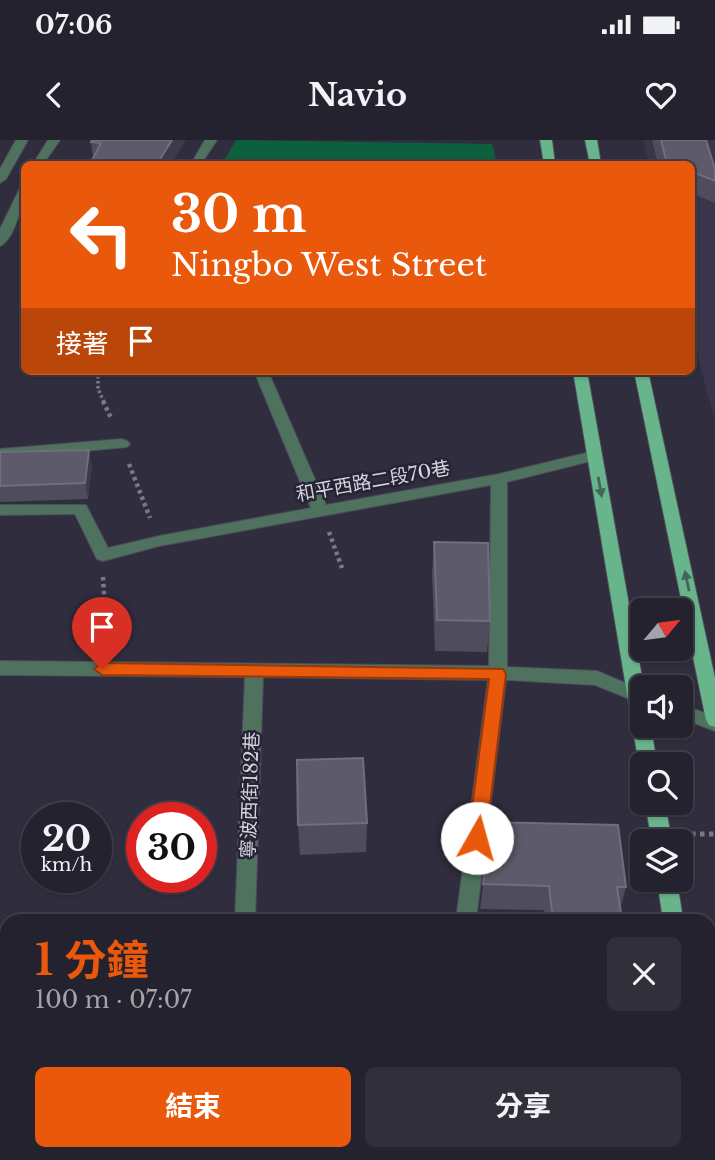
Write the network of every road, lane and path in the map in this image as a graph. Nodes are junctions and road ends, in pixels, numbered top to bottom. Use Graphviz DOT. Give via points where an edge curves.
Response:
graph roads {
  1 [pos="22,140"];
  2 [pos="54,140"];
  3 [pos="211,140"];
  4 [pos="546,140"];
  5 [pos="591,140"];
  6 [pos="43,161"];
  7 [pos="198,161"];
  8 [pos="550,161"];
  9 [pos="595,161"];
  10 [pos="0,179"];
  11 [pos="21,197"];
  12 [pos="0,242"];
  13 [pos="263,375"];
  14 [pos="581,375"];
  15 [pos="642,375"];
  16 [pos="122,444"];
  17 [pos="0,454"];
  18 [pos="594,456"];
  19 [pos="499,479"];
  20 [pos="0,510"];
  21 [pos="321,512"];
  22 [pos="342,568"];
  23 [pos="0,668"];
  24 [pos="254,670"];
  25 [pos="498,674"];
  26 [pos="635,675"];
  27 [pos="630,691"];
  28 [pos="693,715"];
  29 [pos="715,722"];
  30 [pos="669,892"];
  31 [pos="245,914"];
  32 [pos="467,914"];
  33 [pos="672,914"];
  1 -- 10 [label="street"];
  2 -- 6 [label="street"];
  3 -- 7 [label="street"];
  4 -- 8 [label="main road"];
  5 -- 9 [label="main road"];
  11 -- 12 [label="street"];
  13 -- 21 [label="street"];
  14 -- 18 [label="main road"];
  29 -- 15 [label="main road, one-way"];
  16 -- 17 [label="street"];
  18 -- 19 [label="street, 和平西路二段70巷"];
  18 -- 26 [label="main road, one-way"];
  19 -- 21 [label="street, 和平西路二段70巷"];
  19 -- 25 [label="street"];
  20 -- 21 [label="street, 和平西路二段70巷" via="80,509 103,555"];
  21 -- 22 [label="path"];
  23 -- 24 [label="street"];
  24 -- 25 [label="street"];
  24 -- 31 [label="street, 寧波西街182巷"];
  25 -- 27 [label="street" via="597,678"];
  25 -- 32 [label="street"];
  28 -- 29 [label="street"];
  30 -- 33 [label="main road"];
}
